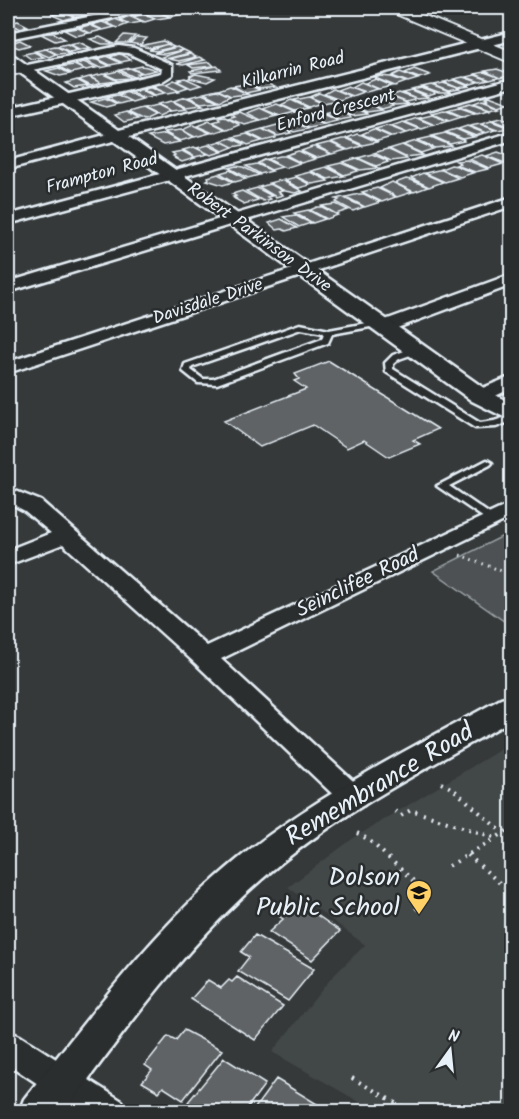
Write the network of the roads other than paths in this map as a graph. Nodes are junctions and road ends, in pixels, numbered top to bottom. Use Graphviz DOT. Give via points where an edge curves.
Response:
graph roads {
  1 [pos="147,8"];
  2 [pos="394,8"];
  3 [pos="413,8"];
  4 [pos="8,36"];
  5 [pos="512,36"];
  6 [pos="486,43"];
  7 [pos="512,49"];
  8 [pos="8,58"];
  9 [pos="512,58"];
  10 [pos="15,70"];
  11 [pos="512,83"];
  12 [pos="64,99"];
  13 [pos="8,112"];
  14 [pos="116,136"];
  15 [pos="512,136"];
  16 [pos="8,165"];
  17 [pos="171,176"];
  18 [pos="512,201"];
  19 [pos="232,219"];
  20 [pos="8,220"];
  21 [pos="304,270"];
  22 [pos="512,279"];
  23 [pos="8,287"];
  24 [pos="381,325"];
  25 [pos="328,332"];
  26 [pos="416,350"];
  27 [pos="8,368"];
  28 [pos="512,381"];
  29 [pos="480,396"];
  30 [pos="512,416"];
  31 [pos="487,463"];
  32 [pos="8,494"];
  33 [pos="512,509"];
  34 [pos="490,519"];
  35 [pos="66,535"];
  36 [pos="8,558"];
  37 [pos="204,657"];
  38 [pos="512,706"];
  39 [pos="354,798"];
  40 [pos="8,1046"];
  41 [pos="51,1097"];
  42 [pos="110,1112"];
  1 -- 4 [label="street"];
  2 -- 6 [label="main road"];
  3 -- 6 [label="main road"];
  5 -- 6 [label="street, Kilkarrin Road"];
  6 -- 7 [label="main road"];
  6 -- 9 [label="main road"];
  6 -- 14 [label="street, Kilkarrin Road"];
  8 -- 10 [label="street, Robert Parkinson Drive"];
  10 -- 12 [label="street, Robert Parkinson Drive"];
  10 -- 12 [label="street" via="119,49 130,50 168,68 161,78"];
  11 -- 17 [label="street, Enford Crescent"];
  12 -- 13 [label="street"];
  12 -- 14 [label="street, Robert Parkinson Drive"];
  14 -- 16 [label="street"];
  14 -- 17 [label="street, Robert Parkinson Drive"];
  15 -- 19 [label="street"];
  17 -- 19 [label="street, Robert Parkinson Drive"];
  17 -- 20 [label="street, Frampton Road"];
  18 -- 21 [label="street, Davisdale Drive"];
  19 -- 21 [label="street, Robert Parkinson Drive"];
  19 -- 23 [label="street"];
  21 -- 24 [label="street, Robert Parkinson Drive"];
  21 -- 27 [label="street, Davisdale Drive"];
  22 -- 24 [label="street"];
  24 -- 25 [label="lane"];
  24 -- 26 [label="street, Robert Parkinson Drive"];
  25 -- 25 [label="lane" via="300,326 188,366 187,371 201,381 214,382 325,341"];
  26 -- 29 [label="street, Robert Parkinson Drive"];
  26 -- 30 [label="lane" via="396,357 388,363 389,370 478,426 496,424"];
  28 -- 29 [label="street"];
  29 -- 30 [label="street, Robert Parkinson Drive"];
  31 -- 34 [label="lane" via="442,486"];
  32 -- 35 [label="street" via="33,506"];
  33 -- 34 [label="street, Seinclifee Road"];
  34 -- 37 [label="street, Seinclifee Road"];
  35 -- 36 [label="street"];
  35 -- 37 [label="street"];
  37 -- 39 [label="street"];
  38 -- 39 [label="street, Remembrance Road"];
  39 -- 41 [label="street, Remembrance Road" via="251,868 192,923 154,964"];
  40 -- 41 [label="street"];
  41 -- 42 [label="street"];
}
